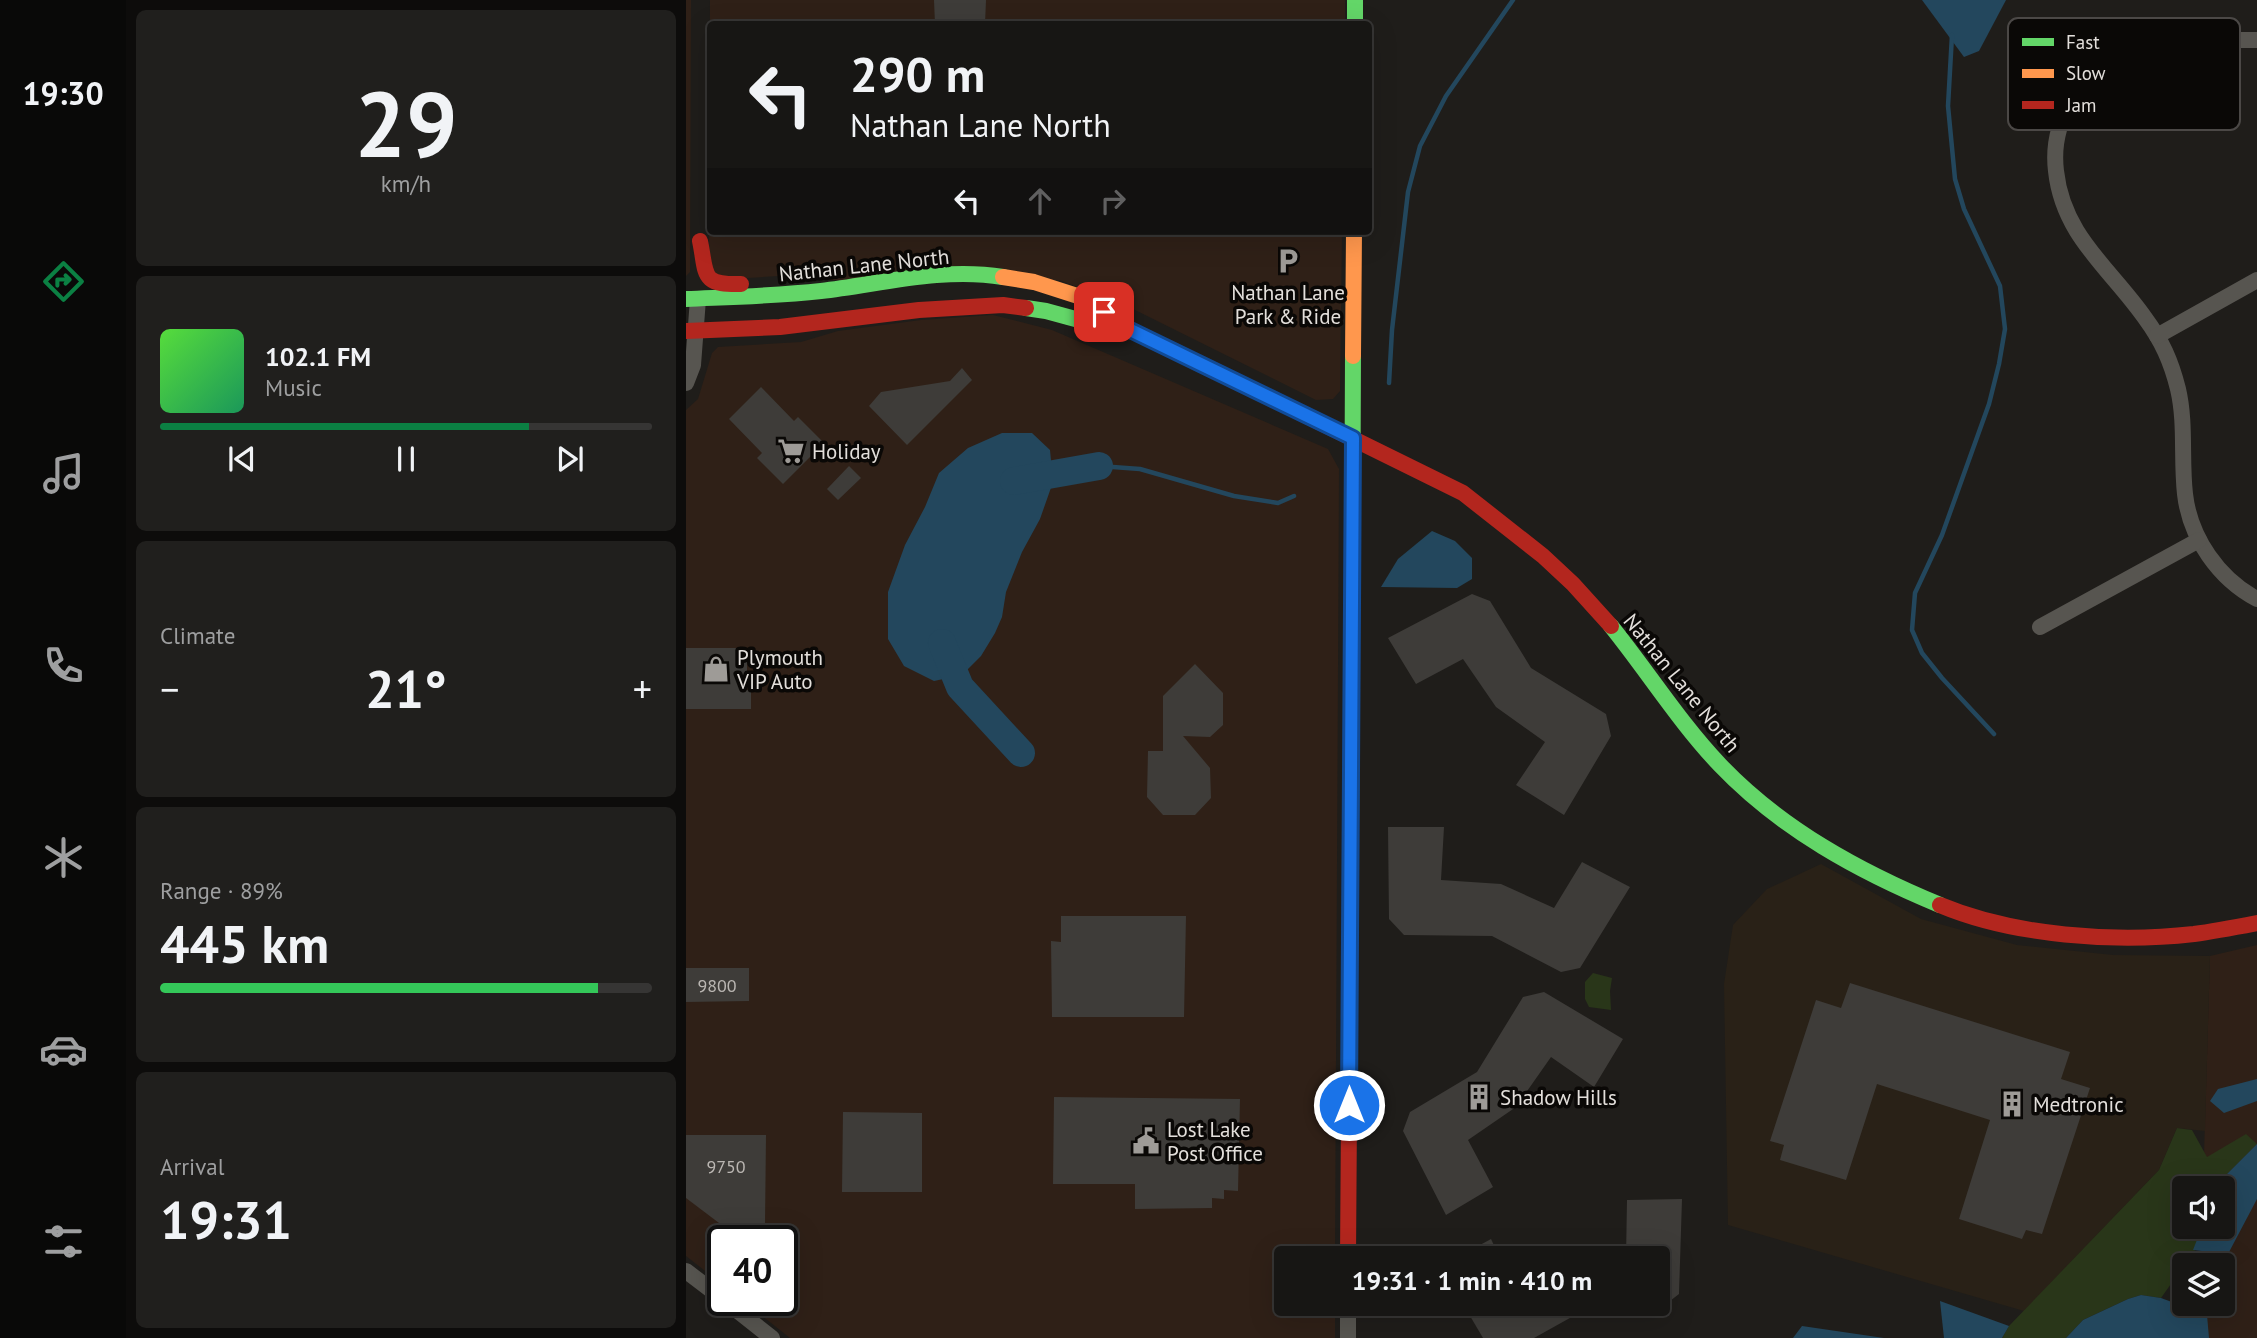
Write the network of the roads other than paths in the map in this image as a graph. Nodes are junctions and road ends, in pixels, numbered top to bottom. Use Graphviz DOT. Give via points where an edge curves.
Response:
graph roads {
  1 [pos="1355,0"];
  2 [pos="1355,21"];
  3 [pos="2059,130"];
  4 [pos="1354,235"];
  5 [pos="2257,279"];
  6 [pos="689,281"];
  7 [pos="812,292"];
  8 [pos="692,299"];
  9 [pos="1118,324"];
  10 [pos="692,330"];
  11 [pos="2157,336"];
  12 [pos="686,383"];
  13 [pos="1353,438"];
  14 [pos="2199,540"];
  15 [pos="2257,599"];
  16 [pos="2040,626"];
  17 [pos="2257,923"];
  18 [pos="1348,1246"];
  19 [pos="686,1271"];
  20 [pos="707,1287"];
  21 [pos="744,1316"];
  22 [pos="1348,1316"];
  23 [pos="772,1338"];
  24 [pos="1348,1338"];
  1 -- 2 [label="street"];
  3 -- 11 [label="street" via="2058,193 2069,219"];
  4 -- 13 [label="street"];
  5 -- 11 [label="street"];
  6 -- 7 [label="street" via="700,241 706,275 713,284 769,282"];
  7 -- 8 [label="street, Nathan Lane North"];
  7 -- 9 [label="street, Nathan Lane North" via="916,277 997,276 1090,300"];
  8 -- 10 [label="street"];
  9 -- 10 [label="street, Nathan Lane North" via="1003,305 780,327"];
  9 -- 13 [label="street, Nathan Lane North"];
  10 -- 12 [label="street" via="693,365"];
  11 -- 14 [label="street" via="2171,362 2179,395 2185,495"];
  13 -- 17 [label="street, Nathan Lane North" via="1463,493 1550,562 1589,600 1712,757 1810,840 1848,863 1923,900 1983,920 2041,932 2148,938"];
  13 -- 18 [label="street"];
  14 -- 15 [label="street" via="2217,568 2239,590"];
  14 -- 16 [label="street"];
  19 -- 20 [label="street"];
  21 -- 23 [label="street"];
  22 -- 24 [label="street"];
}
